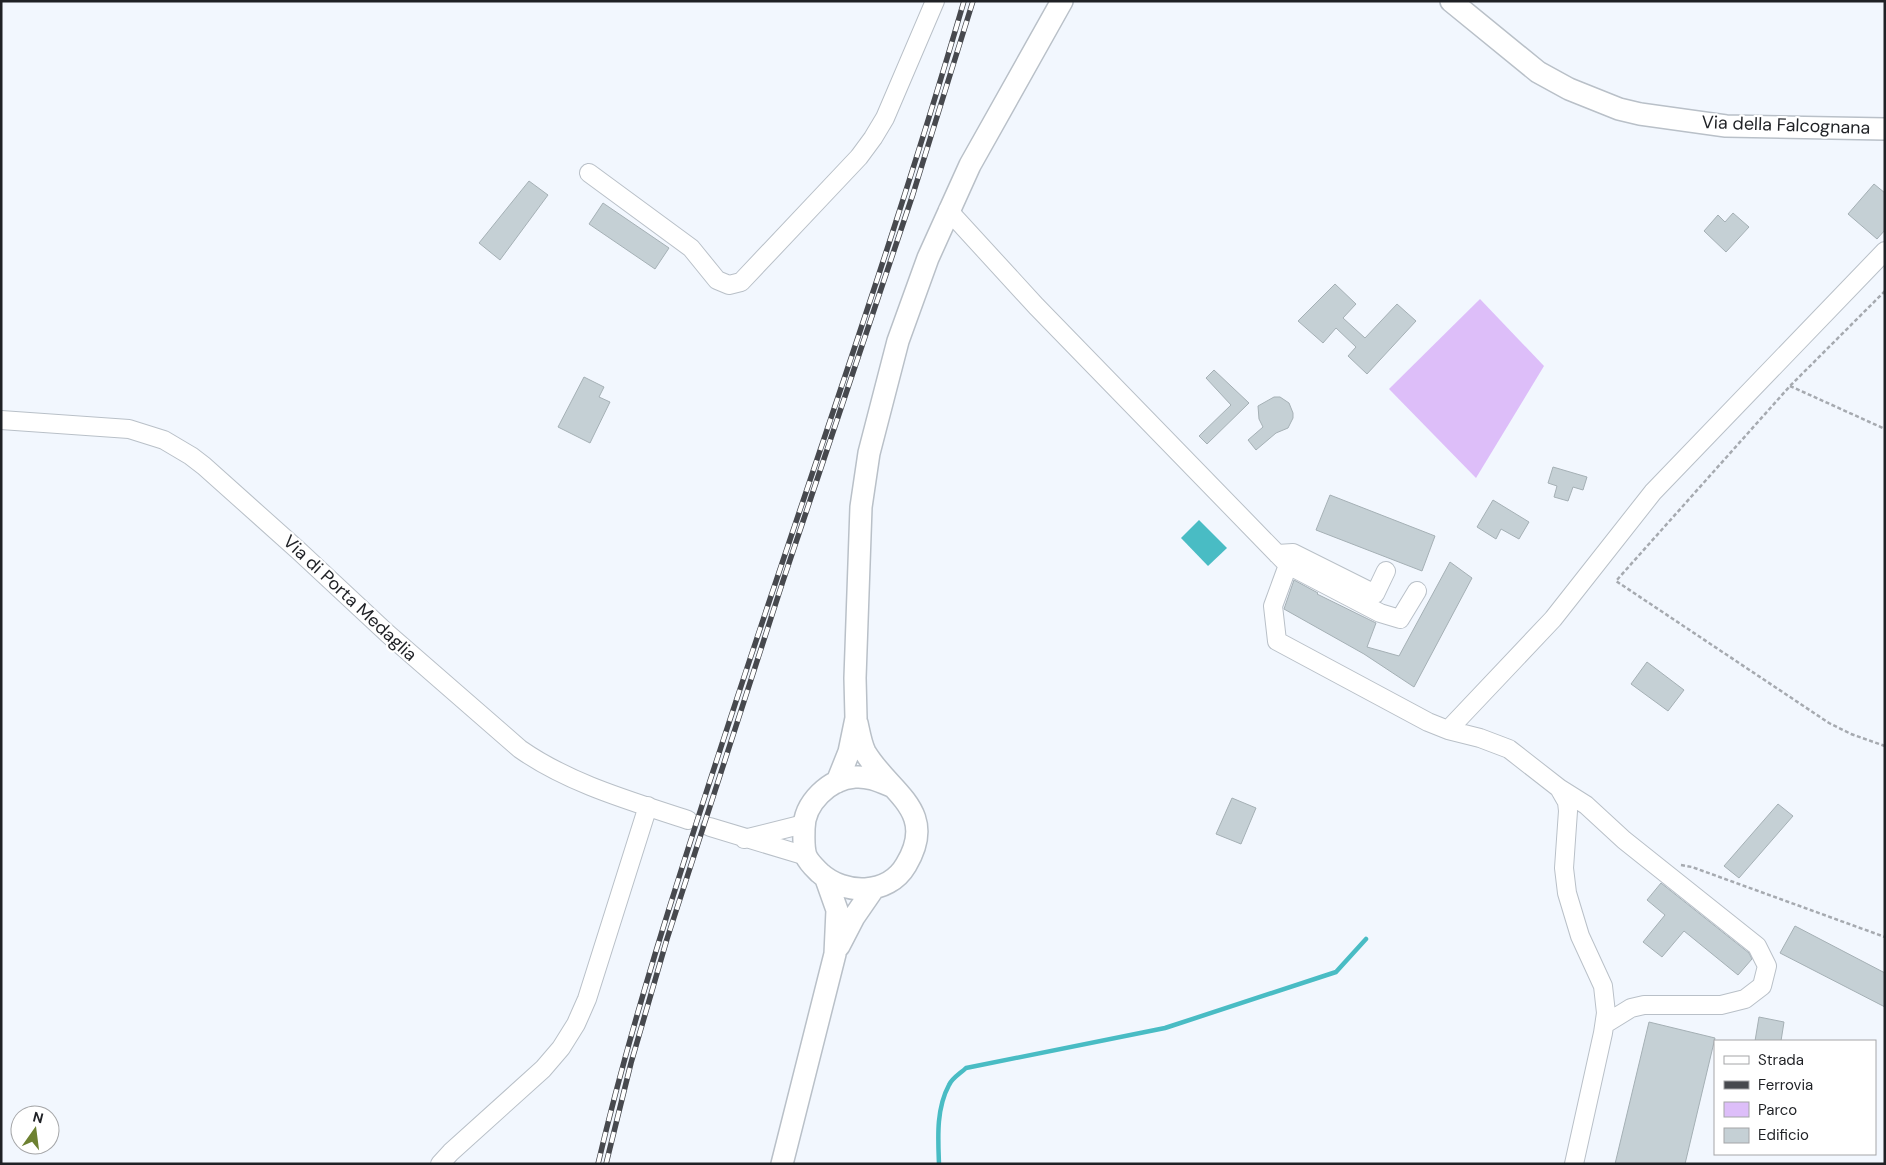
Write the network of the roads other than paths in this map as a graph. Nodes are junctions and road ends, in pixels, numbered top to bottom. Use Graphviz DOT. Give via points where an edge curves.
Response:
graph roads {
  1 [pos="935,1"];
  2 [pos="1062,1"];
  3 [pos="1452,1"];
  4 [pos="1885,129"];
  5 [pos="590,173"];
  6 [pos="948,210"];
  7 [pos="1885,251"];
  8 [pos="1,420"];
  9 [pos="1282,560"];
  10 [pos="1386,571"];
  11 [pos="1417,591"];
  12 [pos="856,718"];
  13 [pos="1448,730"];
  14 [pos="837,782"];
  15 [pos="891,786"];
  16 [pos="1559,788"];
  17 [pos="648,806"];
  18 [pos="688,820"];
  19 [pos="804,824"];
  20 [pos="710,827"];
  21 [pos="744,838"];
  22 [pos="806,856"];
  23 [pos="826,879"];
  24 [pos="874,888"];
  25 [pos="835,954"];
  26 [pos="1605,1024"];
  27 [pos="440,1164"];
  28 [pos="782,1164"];
  29 [pos="1574,1164"];
  1 -- 5 [label="street" via="874,138 741,282 729,285 717,280 691,248"];
  2 -- 6 [label="main road"];
  3 -- 4 [label="main road, Via della Falcognana" via="1538,72 1619,109 1726,126"];
  6 -- 9 [label="street" via="1036,306"];
  6 -- 12 [label="main road" via="898,341 869,452 859,537"];
  7 -- 13 [label="street" via="1653,492 1553,619"];
  8 -- 17 [label="street, Via di Porta Medaglia" via="129,430 148,434 179,448 204,466 520,749 569,777"];
  9 -- 10 [label="street" via="1293,553 1376,594"];
  9 -- 11 [label="street" via="1380,613 1400,619"];
  9 -- 13 [label="street" via="1273,606 1277,641"];
  12 -- 14 [label="main road" via="849,752"];
  12 -- 15 [label="main road" via="864,751"];
  13 -- 16 [label="street" via="1510,749"];
  14 -- 15 [label="main road" via="855,777 874,778"];
  14 -- 19 [label="main road" via="821,792 810,806"];
  15 -- 24 [label="main road" via="905,798 914,815 917,834 914,852 898,875"];
  16 -- 26 [label="street" via="1568,810 1564,868 1567,894 1580,936 1602,986 1606,1003"];
  16 -- 26 [label="street" via="1586,805 1624,840 1757,946 1767,966 1762,986 1745,999 1721,1005 1644,1005 1631,1008"];
  17 -- 18 [label="street, Via di Porta Medaglia"];
  17 -- 27 [label="street" via="587,999 576,1024 543,1069"];
  19 -- 21 [label="street"];
  19 -- 22 [label="main road"];
  20 -- 21 [label="street"];
  21 -- 22 [label="street"];
  22 -- 23 [label="main road"];
  23 -- 24 [label="main road" via="857,890"];
  23 -- 25 [label="main road" via="837,910"];
  24 -- 25 [label="main road"];
  25 -- 28 [label="main road"];
  26 -- 29 [label="street"];
}
